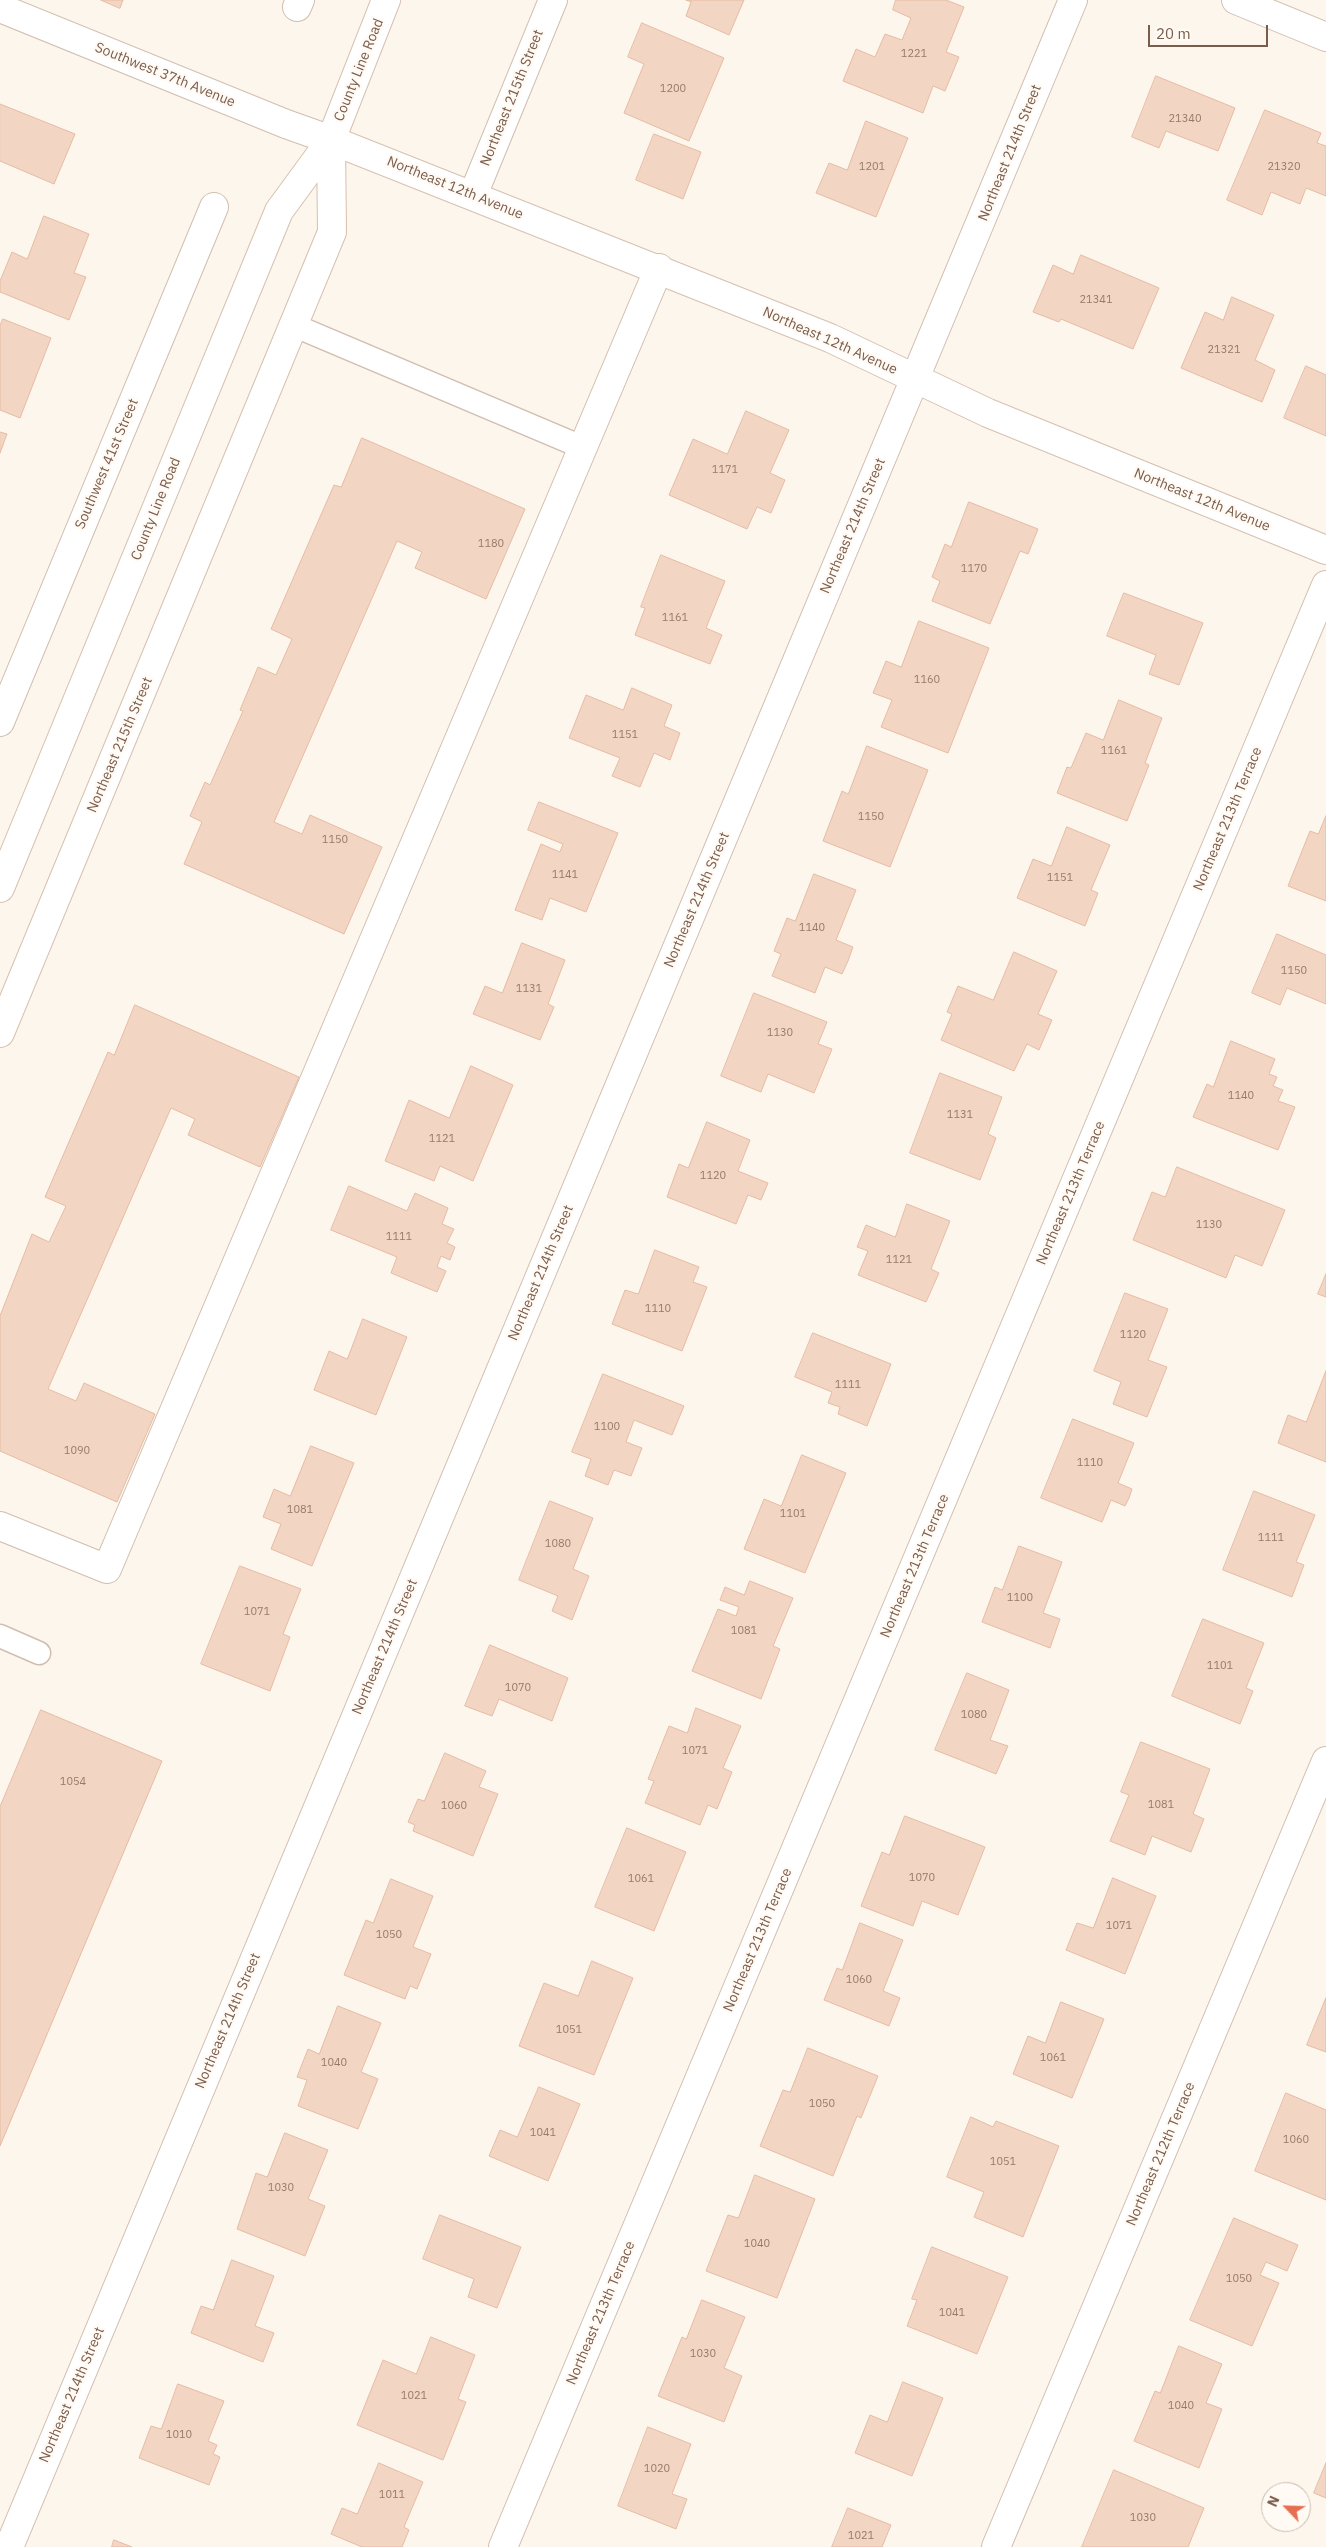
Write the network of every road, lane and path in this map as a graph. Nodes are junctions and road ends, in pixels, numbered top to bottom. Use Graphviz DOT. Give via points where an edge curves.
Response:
graph roads {
  1 [pos="386,0"];
  2 [pos="553,0"];
  3 [pos="1073,0"];
  4 [pos="1236,0"];
  5 [pos="0,8"];
  6 [pos="1326,37"];
  7 [pos="331,140"];
  8 [pos="473,195"];
  9 [pos="214,207"];
  10 [pos="659,268"];
  11 [pos="293,325"];
  12 [pos="914,379"];
  13 [pos="584,448"];
  14 [pos="240,456"];
  15 [pos="1326,550"];
  16 [pos="1326,585"];
  17 [pos="0,722"];
  18 [pos="0,888"];
  19 [pos="0,1033"];
  20 [pos="0,1526"];
  21 [pos="0,1636"];
  22 [pos="40,1653"];
  23 [pos="1326,1762"];
  24 [pos="9,2547"];
  25 [pos="503,2547"];
  26 [pos="996,2547"];
  1 -- 7 [label="street, County Line Road"];
  2 -- 8 [label="street, Northeast 215th Street"];
  3 -- 12 [label="street, Northeast 214th Street"];
  4 -- 6 [label="street"];
  5 -- 7 [label="street, Southwest 37th Avenue"];
  7 -- 8 [label="street, Northeast 12th Avenue"];
  7 -- 11 [label="street, County Line Road" via="332,232"];
  7 -- 18 [label="street, County Line Road" via="279,211"];
  8 -- 10 [label="street, Northeast 12th Avenue"];
  9 -- 17 [label="street, Southwest 41st Street"];
  10 -- 12 [label="street, Northeast 12th Avenue" via="830,338"];
  10 -- 13 [label="street"];
  11 -- 13 [label="lane"];
  11 -- 14 [label="street, County Line Road"];
  12 -- 15 [label="street, Northeast 12th Avenue" via="988,413"];
  12 -- 24 [label="street, Northeast 214th Street"];
  13 -- 20 [label="street" via="106,1569"];
  14 -- 19 [label="street, Northeast 215th Street"];
  16 -- 25 [label="street, Northeast 213th Terrace"];
  21 -- 22 [label="lane"];
  23 -- 26 [label="street, Northeast 212th Terrace"];
}
